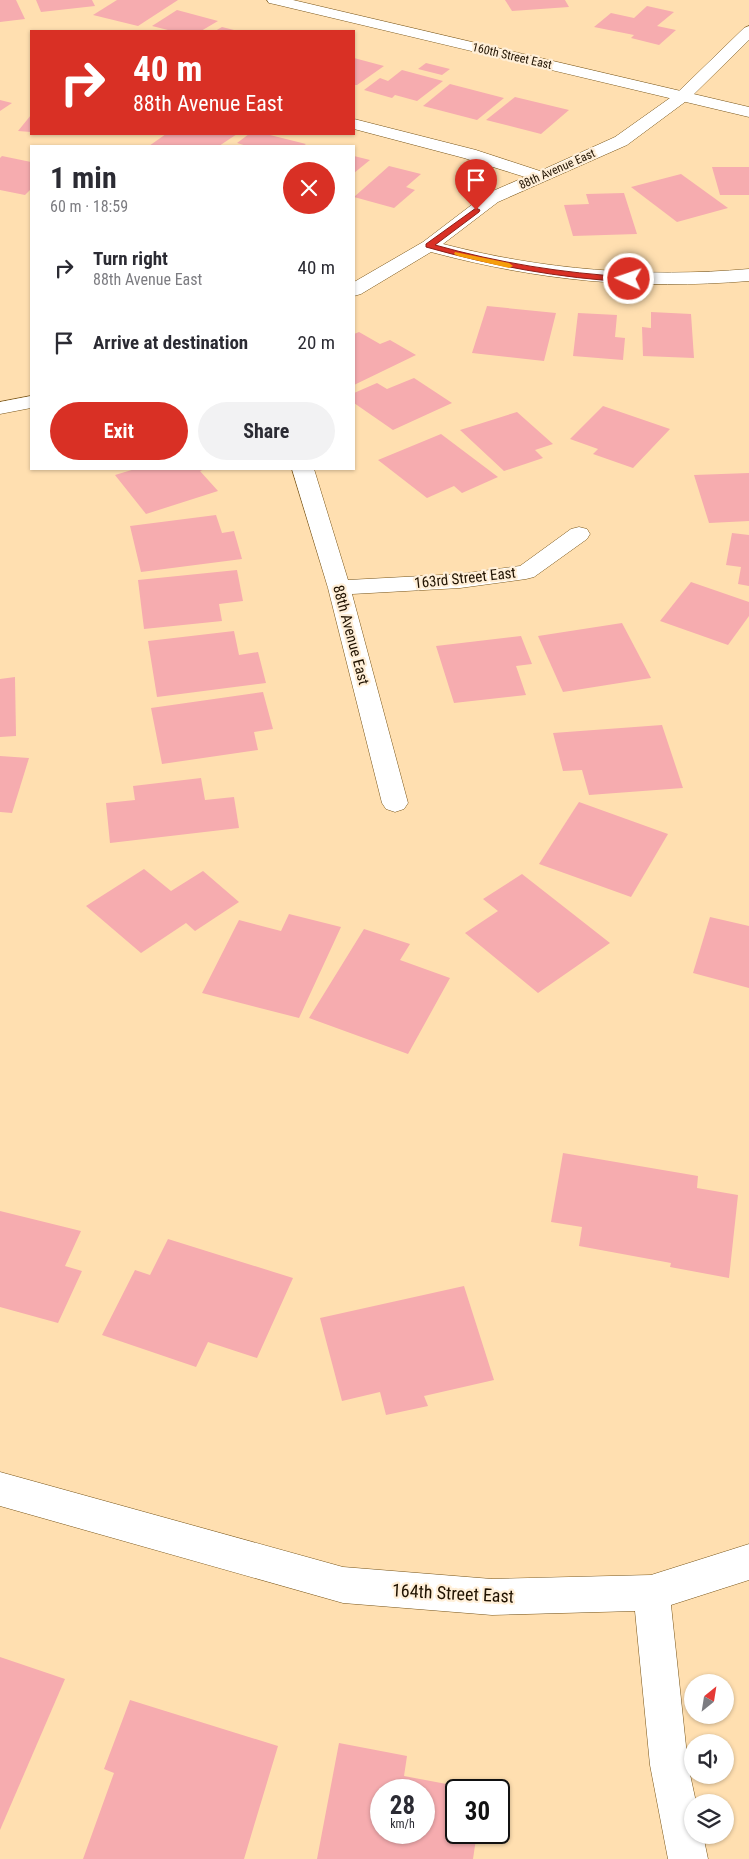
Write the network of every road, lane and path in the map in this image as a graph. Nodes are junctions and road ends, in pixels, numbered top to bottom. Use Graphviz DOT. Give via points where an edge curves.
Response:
graph roads {
  1 [pos="274,0"];
  2 [pos="749,31"];
  3 [pos="683,96"];
  4 [pos="749,112"];
  5 [pos="355,124"];
  6 [pos="538,176"];
  7 [pos="429,246"];
  8 [pos="749,275"];
  9 [pos="355,289"];
  10 [pos="30,402"];
  11 [pos="0,408"];
  12 [pos="303,470"];
  13 [pos="579,534"];
  14 [pos="339,588"];
  15 [pos="395,803"];
  16 [pos="0,1489"];
  17 [pos="749,1562"];
  18 [pos="651,1593"];
  19 [pos="688,1859"];
  1 -- 3 [label="street, 160th Street East"];
  2 -- 3 [label="street, 88th Avenue East"];
  3 -- 4 [label="street, 160th Street East"];
  3 -- 6 [label="street, 88th Avenue East" via="621,140"];
  5 -- 6 [label="street"];
  6 -- 7 [label="street, 88th Avenue East" via="492,198"];
  7 -- 8 [label="street" via="477,259 577,276 664,281"];
  7 -- 9 [label="street, 88th Avenue East"];
  10 -- 11 [label="street"];
  12 -- 14 [label="street, 88th Avenue East"];
  13 -- 14 [label="street, 163rd Street East" via="526,572 460,581"];
  14 -- 15 [label="street, 88th Avenue East"];
  16 -- 18 [label="street, 164th Street East" via="343,1585 492,1597"];
  17 -- 18 [label="street, 164th Street East"];
  18 -- 19 [label="street" via="669,1764"];
}
